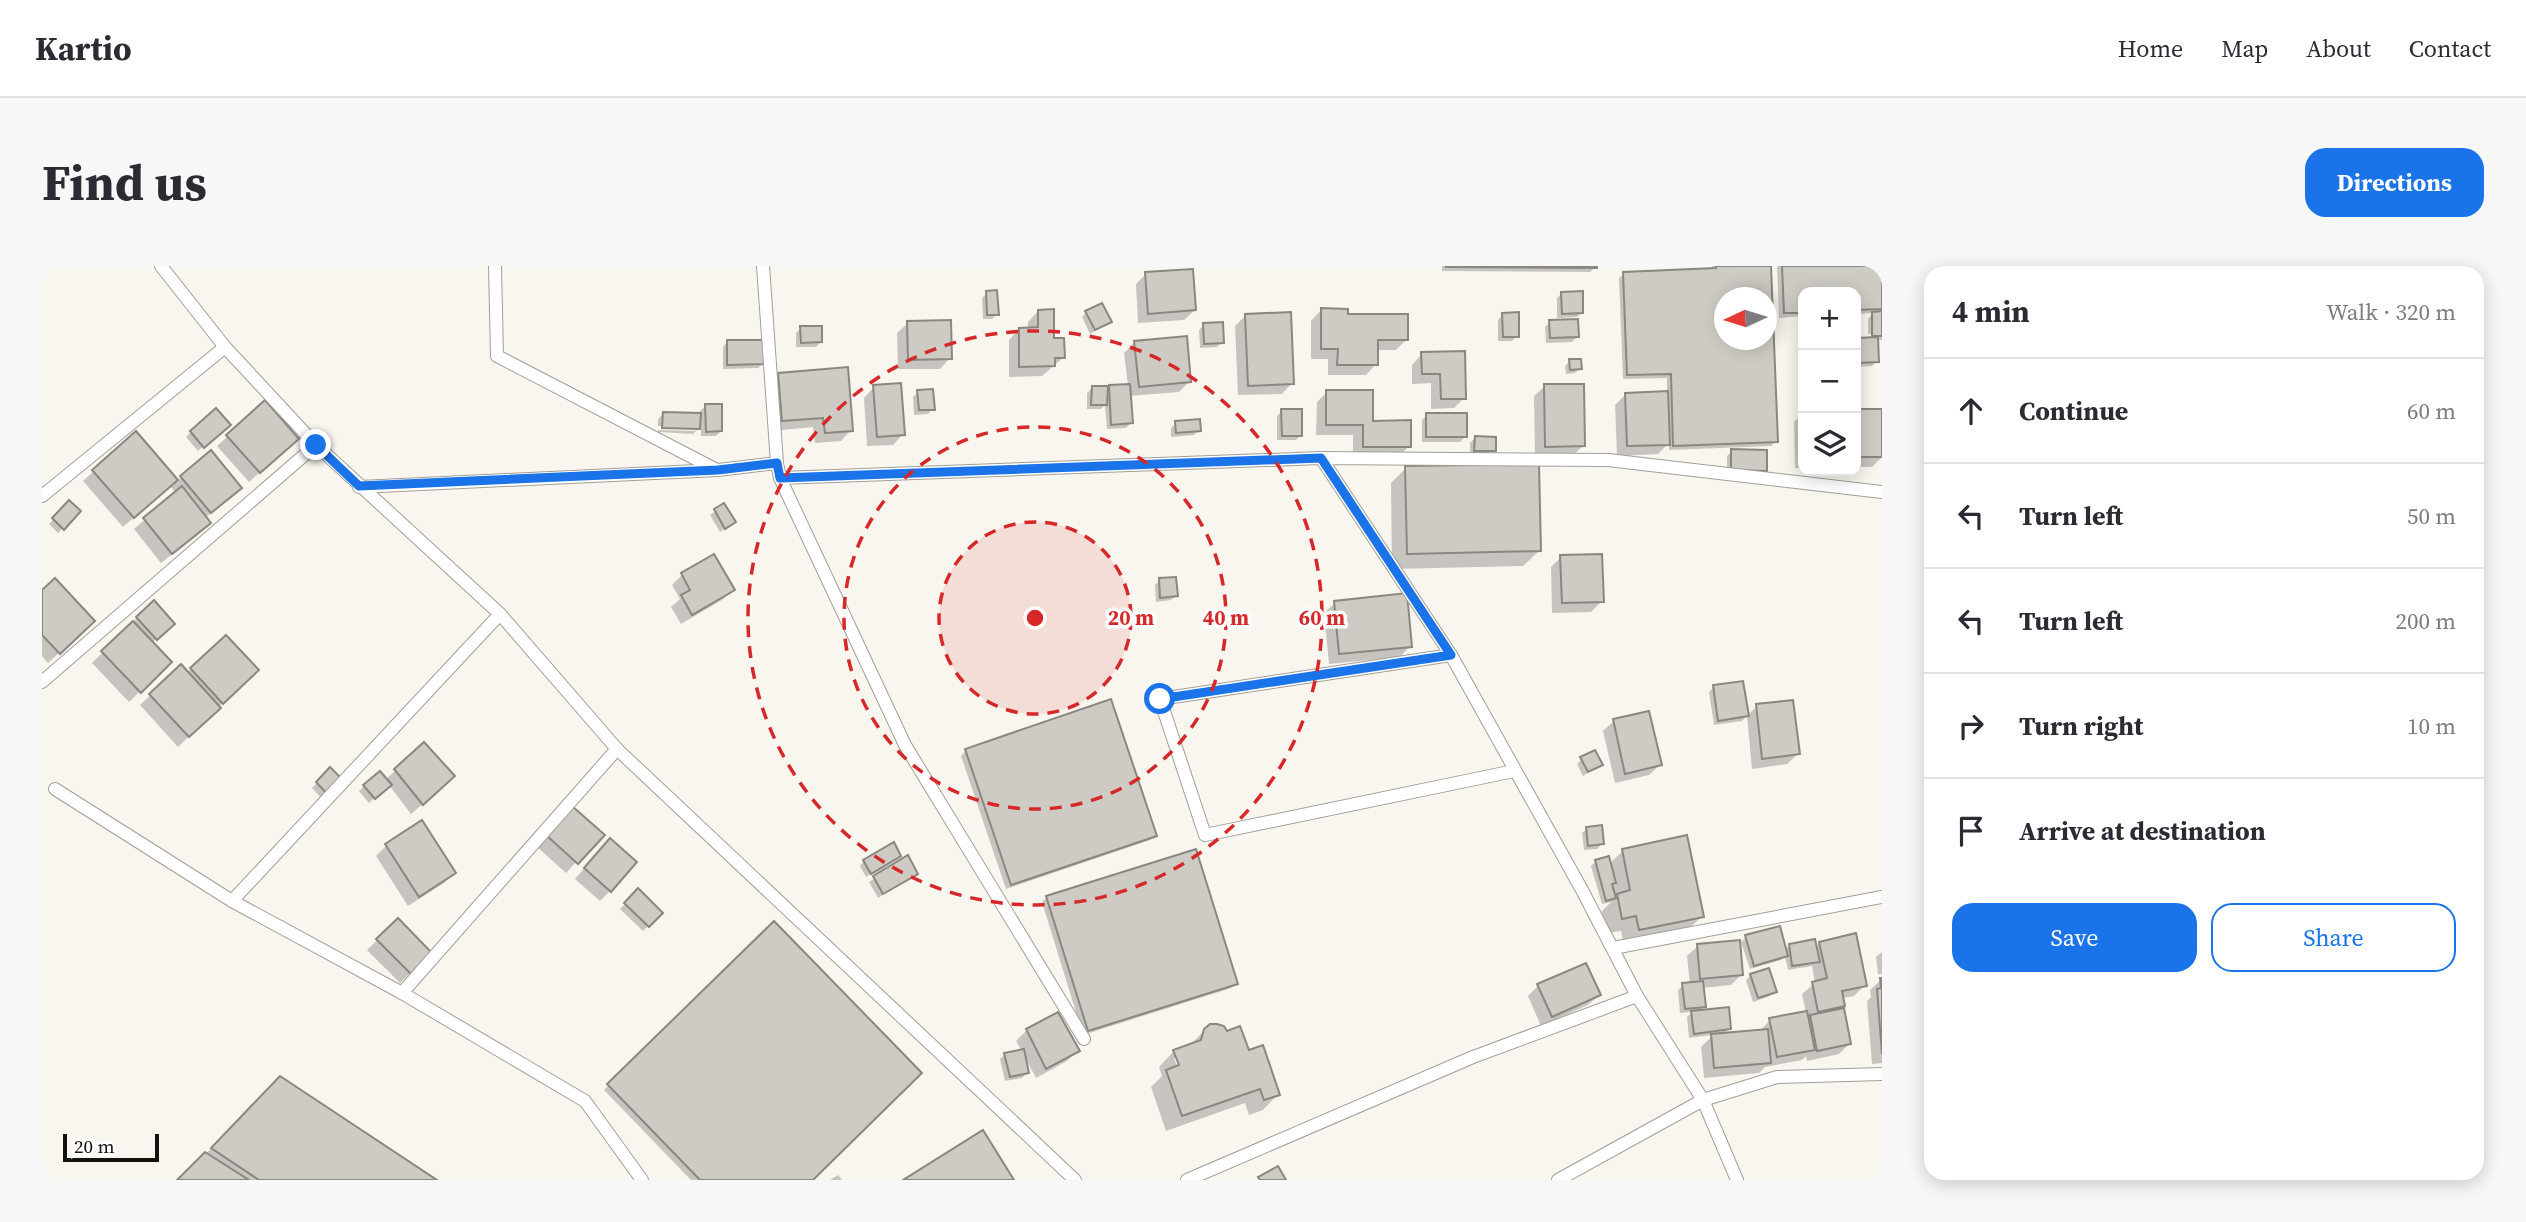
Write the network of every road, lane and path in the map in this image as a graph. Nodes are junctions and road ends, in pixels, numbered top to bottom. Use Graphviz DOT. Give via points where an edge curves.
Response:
graph roads {
  1 [pos="162,266"];
  2 [pos="495,266"];
  3 [pos="763,266"];
  4 [pos="225,347"];
  5 [pos="316,445"];
  6 [pos="1321,458"];
  7 [pos="777,463"];
  8 [pos="718,470"];
  9 [pos="780,478"];
  10 [pos="359,486"];
  11 [pos="1882,492"];
  12 [pos="42,496"];
  13 [pos="500,614"];
  14 [pos="1451,655"];
  15 [pos="42,682"];
  16 [pos="617,749"];
  17 [pos="1514,771"];
  18 [pos="55,789"];
  19 [pos="1882,897"];
  20 [pos="232,901"];
  21 [pos="1614,948"];
  22 [pos="402,993"];
  23 [pos="1636,996"];
  24 [pos="1084,1040"];
  25 [pos="1882,1074"];
  26 [pos="1703,1100"];
  27 [pos="642,1180"];
  28 [pos="1075,1180"];
  29 [pos="1187,1180"];
  30 [pos="1558,1180"];
  31 [pos="1737,1180"];
  1 -- 4 [label="lane"];
  2 -- 8 [label="lane" via="497,356"];
  3 -- 7 [label="lane"];
  4 -- 5 [label="lane"];
  4 -- 12 [label="lane"];
  5 -- 10 [label="lane"];
  5 -- 15 [label="lane"];
  6 -- 9 [label="lane"];
  6 -- 11 [label="lane" via="1608,460"];
  6 -- 14 [label="lane"];
  7 -- 8 [label="lane"];
  7 -- 9 [label="lane"];
  8 -- 10 [label="lane"];
  9 -- 24 [label="lane" via="905,745"];
  10 -- 13 [label="lane"];
  13 -- 16 [label="lane"];
  13 -- 20 [label="lane"];
  14 -- 17 [label="lane"];
  14 -- 17 [label="lane" via="1160,699 1205,835"];
  16 -- 22 [label="lane"];
  16 -- 28 [label="lane"];
  17 -- 21 [label="lane"];
  18 -- 20 [label="lane"];
  19 -- 21 [label="lane"];
  20 -- 22 [label="lane"];
  21 -- 23 [label="lane"];
  22 -- 27 [label="lane" via="585,1101"];
  23 -- 26 [label="lane"];
  23 -- 29 [label="lane" via="1473,1056"];
  25 -- 26 [label="lane" via="1777,1077"];
  26 -- 30 [label="lane"];
  26 -- 31 [label="lane"];
}
